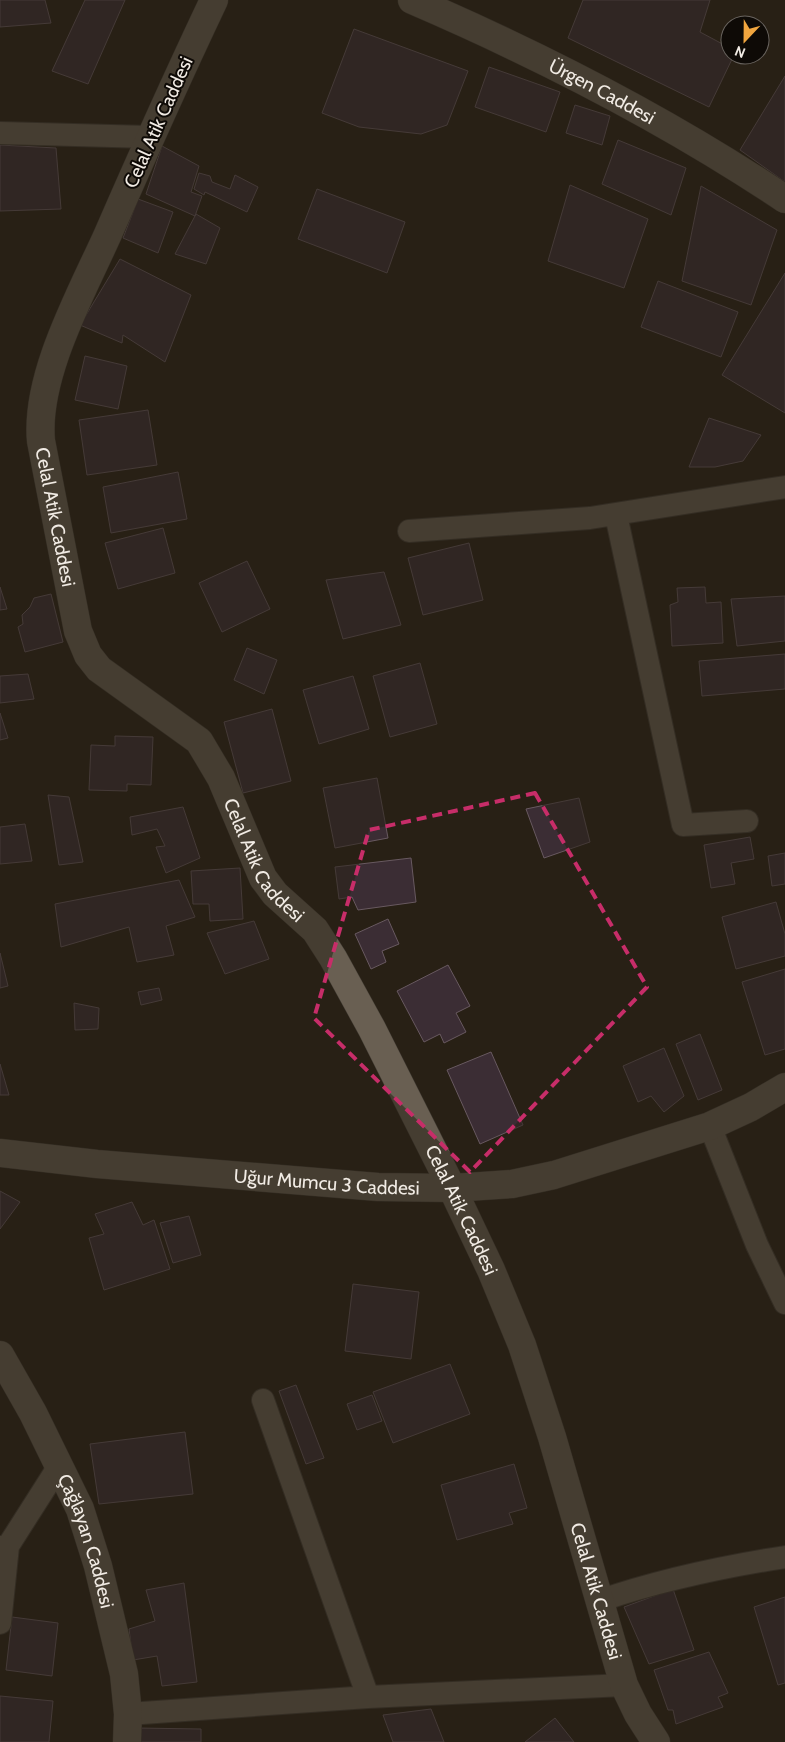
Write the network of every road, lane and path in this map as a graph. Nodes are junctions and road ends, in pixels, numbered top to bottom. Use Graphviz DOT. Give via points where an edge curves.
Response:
graph roads {
  1 [pos="214,0"];
  2 [pos="412,0"];
  3 [pos="0,133"];
  4 [pos="149,137"];
  5 [pos="785,199"];
  6 [pos="785,487"];
  7 [pos="616,515"];
  8 [pos="409,531"];
  9 [pos="747,821"];
  10 [pos="785,1087"];
  11 [pos="710,1126"];
  12 [pos="0,1153"];
  13 [pos="452,1188"];
  14 [pos="785,1303"];
  15 [pos="0,1355"];
  16 [pos="262,1400"];
  17 [pos="59,1466"];
  18 [pos="4,1546"];
  19 [pos="785,1557"];
  20 [pos="599,1601"];
  21 [pos="0,1623"];
  22 [pos="624,1685"];
  23 [pos="368,1696"];
  24 [pos="128,1714"];
  25 [pos="127,1742"];
  26 [pos="656,1742"];
  1 -- 4 [label="street, Celal Atik Caddesi"];
  2 -- 5 [label="street, Ürgen Caddesi" via="573,74 666,124"];
  3 -- 4 [label="street"];
  4 -- 13 [label="street, Celal Atik Caddesi" via="48,376 41,405 41,441 78,631 88,656 99,670 188,732 211,758 263,878 275,894 315,930 333,958"];
  6 -- 7 [label="street"];
  7 -- 8 [label="street"];
  7 -- 9 [label="street" via="683,825"];
  10 -- 11 [label="street, Uğur Mumcu 3 Caddesi"];
  11 -- 13 [label="street, Uğur Mumcu 3 Caddesi" via="554,1175 512,1184"];
  11 -- 14 [label="street" via="757,1245"];
  12 -- 13 [label="street, Uğur Mumcu 3 Caddesi" via="378,1188"];
  13 -- 20 [label="street, Celal Atik Caddesi" via="522,1345"];
  15 -- 17 [label="street, Çağlayan Caddesi" via="34,1413"];
  16 -- 23 [label="street"];
  17 -- 18 [label="street"];
  17 -- 24 [label="street, Çağlayan Caddesi" via="80,1509 98,1566 124,1674"];
  18 -- 21 [label="street"];
  19 -- 20 [label="street" via="647,1584"];
  20 -- 22 [label="street, Celal Atik Caddesi"];
  22 -- 23 [label="street"];
  22 -- 26 [label="street, Celal Atik Caddesi"];
  23 -- 24 [label="street"];
  24 -- 25 [label="street, Çağlayan Caddesi"];
}
